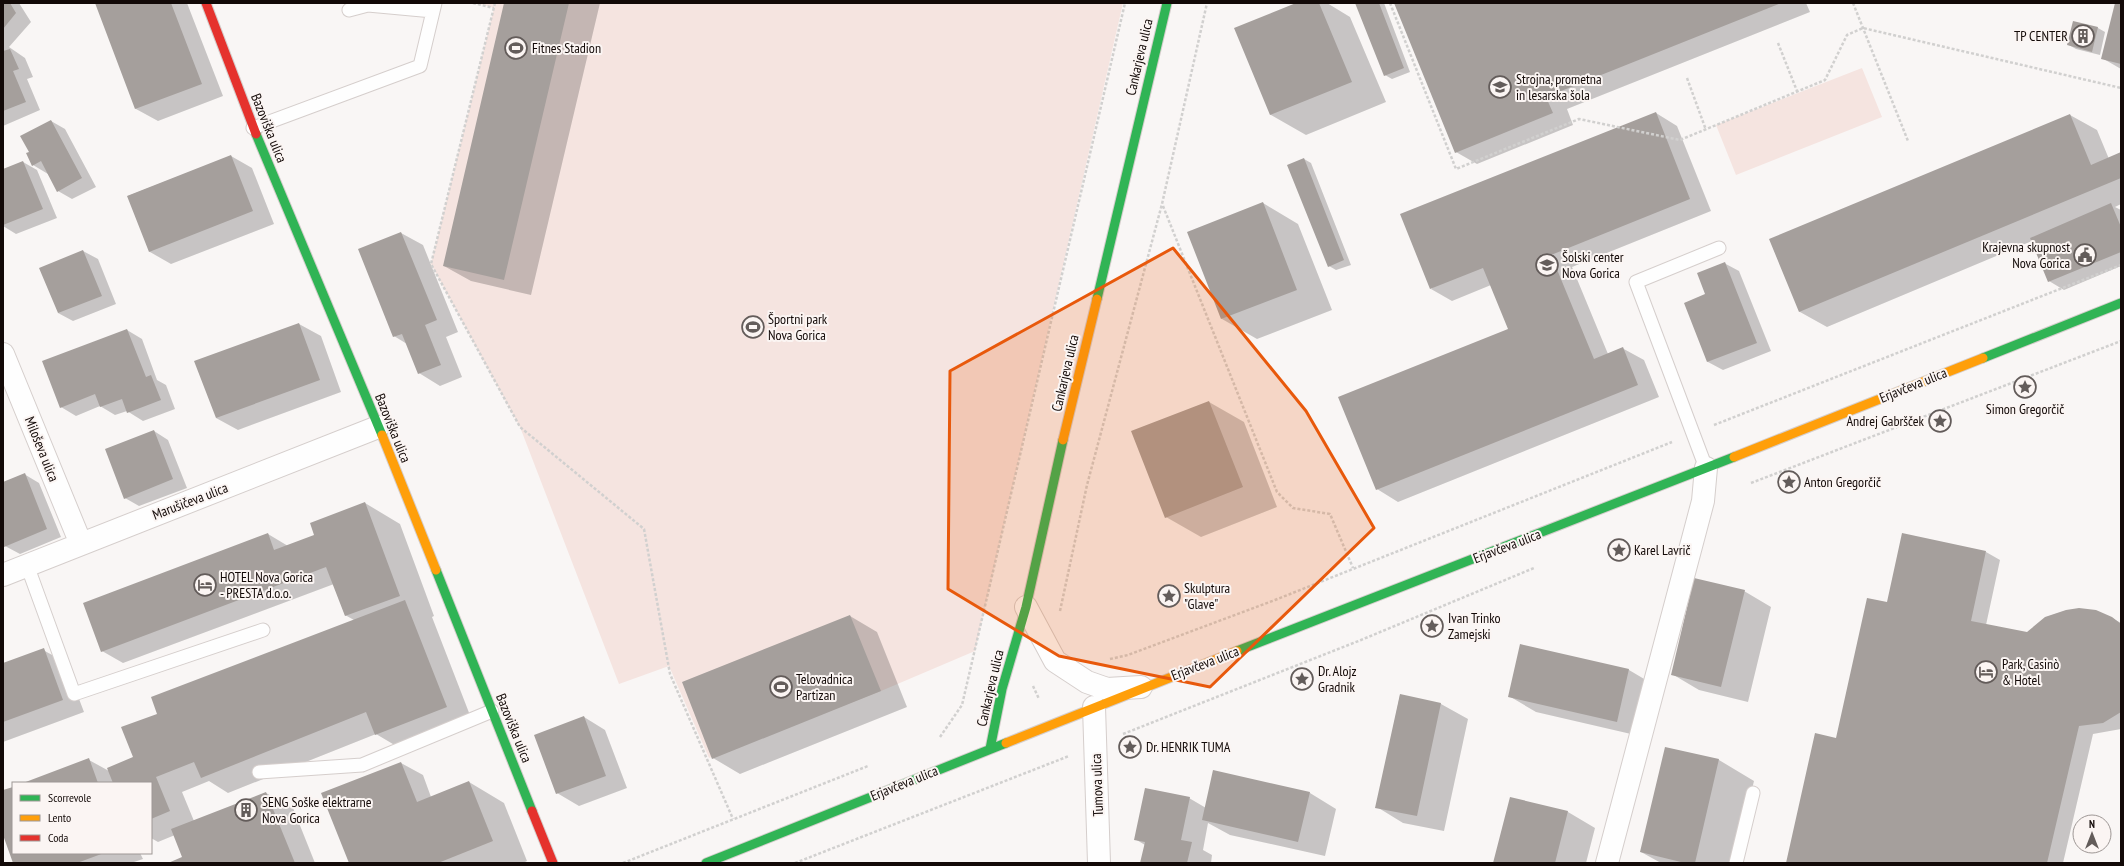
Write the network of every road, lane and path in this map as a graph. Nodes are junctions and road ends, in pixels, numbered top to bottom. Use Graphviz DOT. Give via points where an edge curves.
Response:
graph roads {
  1 [pos="206,3"];
  2 [pos="473,3"];
  3 [pos="495,3"];
  4 [pos="1125,3"];
  5 [pos="1167,3"];
  6 [pos="1207,3"];
  7 [pos="1390,3"];
  8 [pos="1853,3"];
  9 [pos="434,7"];
  10 [pos="494,8"];
  11 [pos="349,10"];
  12 [pos="1863,28"];
  13 [pos="1778,43"];
  14 [pos="1687,78"];
  15 [pos="2121,88"];
  16 [pos="1797,91"];
  17 [pos="253,128"];
  18 [pos="1706,130"];
  19 [pos="1908,141"];
  20 [pos="1162,204"];
  21 [pos="1719,248"];
  22 [pos="2121,265"];
  23 [pos="2121,303"];
  24 [pos="2121,341"];
  25 [pos="3,354"];
  26 [pos="378,427"];
  27 [pos="1693,433"];
  28 [pos="1706,468"];
  29 [pos="1747,484"];
  30 [pos="81,544"];
  31 [pos="27,565"];
  32 [pos="1536,567"];
  33 [pos="1353,568"];
  34 [pos="3,575"];
  35 [pos="1026,607"];
  36 [pos="1060,617"];
  37 [pos="263,630"];
  38 [pos="1106,660"];
  39 [pos="1033,685"];
  40 [pos="1145,687"];
  41 [pos="1039,699"];
  42 [pos="1094,707"];
  43 [pos="492,711"];
  44 [pos="934,739"];
  45 [pos="1096,745"];
  46 [pos="990,749"];
  47 [pos="869,765"];
  48 [pos="259,772"];
  49 [pos="1753,793"];
  50 [pos="732,819"];
  51 [pos="553,863"];
  52 [pos="623,863"];
  53 [pos="706,863"];
  54 [pos="795,863"];
  55 [pos="1099,863"];
  56 [pos="1607,863"];
  57 [pos="1736,863"];
  1 -- 17 [label="street, Bazoviška ulica"];
  2 -- 10 [label="path"];
  3 -- 10 [label="path"];
  4 -- 44 [label="path" via="962,705 941,737"];
  5 -- 35 [label="street, Cankarjeva ulica"];
  6 -- 20 [label="path"];
  7 -- 18 [label="path" via="1456,169 1579,119 1680,140"];
  8 -- 12 [label="path"];
  9 -- 11 [label="lane" via="368,5"];
  9 -- 17 [label="lane" via="420,66"];
  10 -- 50 [label="path" via="431,264 520,427 644,529 670,674"];
  12 -- 15 [label="path"];
  12 -- 16 [label="path" via="1847,35 1825,80"];
  12 -- 19 [label="path"];
  13 -- 16 [label="path"];
  14 -- 18 [label="path"];
  16 -- 18 [label="path"];
  17 -- 26 [label="street, Bazoviška ulica"];
  20 -- 33 [label="path" via="1277,492 1293,508 1330,514"];
  20 -- 36 [label="path" via="1087,485 1060,605"];
  21 -- 27 [label="lane" via="1636,282"];
  22 -- 27 [label="path"];
  23 -- 28 [label="street, Erjavčeva ulica"];
  24 -- 29 [label="path"];
  25 -- 30 [label="street, Miloševa ulica"];
  26 -- 30 [label="street, Marušičeva ulica"];
  26 -- 43 [label="street, Bazoviška ulica"];
  27 -- 28 [label="lane"];
  27 -- 33 [label="path"];
  28 -- 40 [label="street, Erjavčeva ulica"];
  28 -- 56 [label="street" via="1703,501"];
  30 -- 31 [label="street, Marušičeva ulica"];
  31 -- 34 [label="street, Marušičeva ulica"];
  31 -- 37 [label="lane" via="74,694"];
  32 -- 45 [label="path" via="1361,640"];
  33 -- 38 [label="path" via="1128,655"];
  35 -- 40 [label="street" via="1054,661 1087,682 1107,688"];
  35 -- 46 [label="street, Cankarjeva ulica" via="1005,674"];
  39 -- 41 [label="path"];
  40 -- 42 [label="street, Erjavčeva ulica"];
  42 -- 45 [label="street, Tumova ulica"];
  42 -- 46 [label="street, Erjavčeva ulica"];
  43 -- 48 [label="lane" via="362,765"];
  43 -- 51 [label="street, Bazoviška ulica"];
  45 -- 54 [label="path"];
  45 -- 55 [label="street, Tumova ulica"];
  46 -- 53 [label="street, Erjavčeva ulica"];
  47 -- 50 [label="path"];
  49 -- 57 [label="lane"];
  50 -- 52 [label="path"];
}
